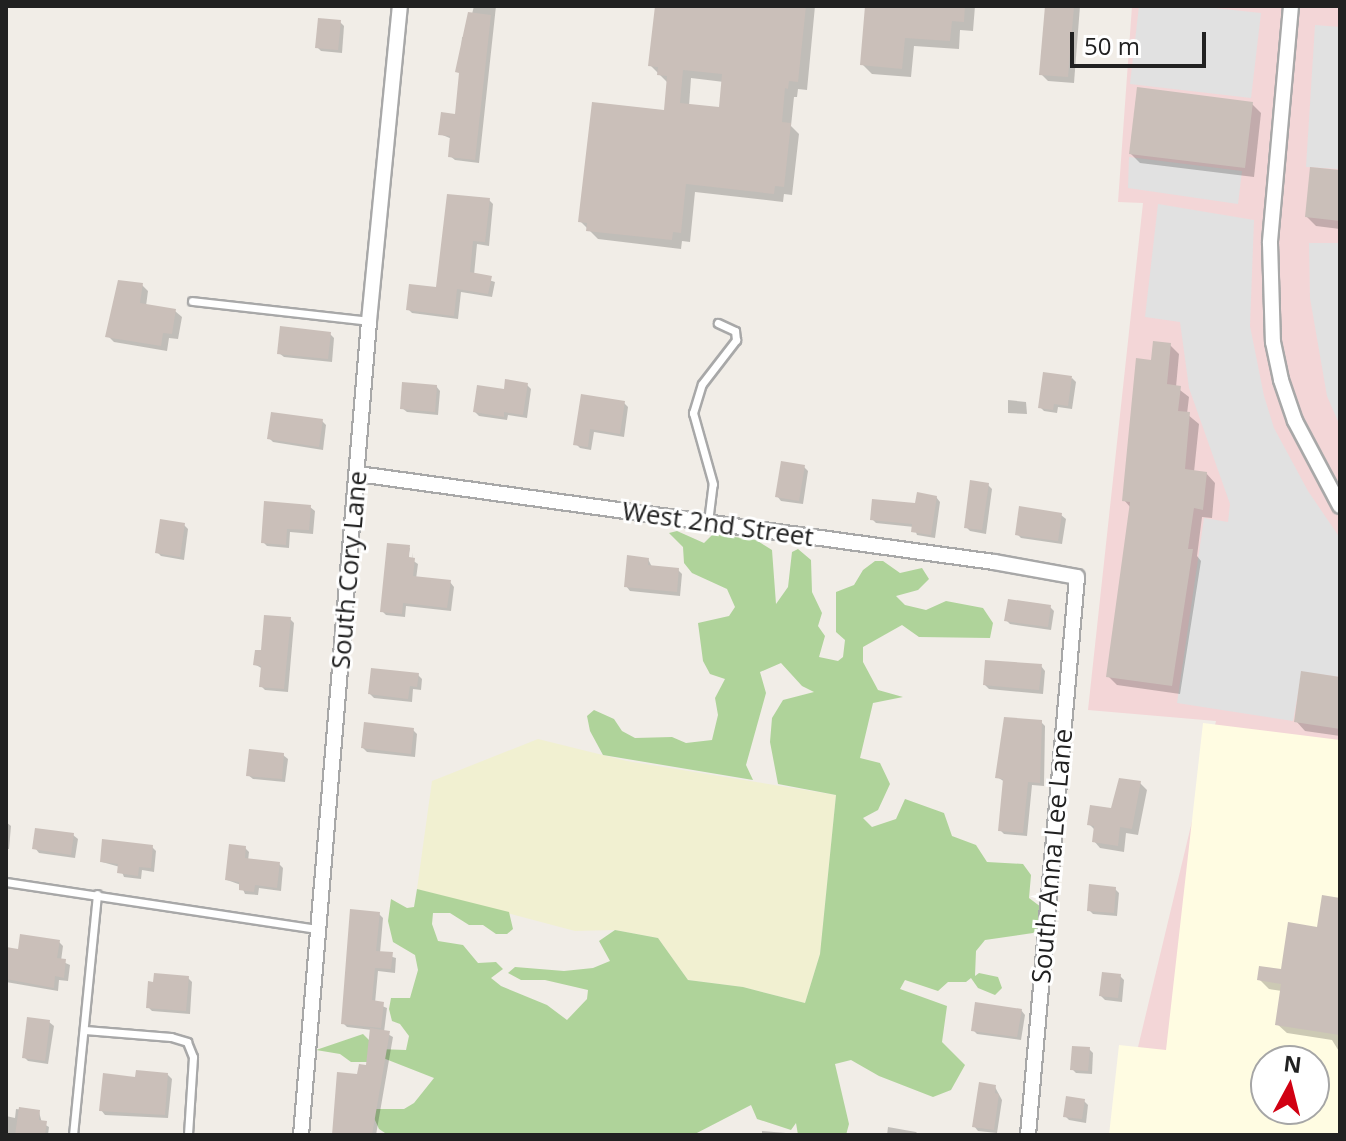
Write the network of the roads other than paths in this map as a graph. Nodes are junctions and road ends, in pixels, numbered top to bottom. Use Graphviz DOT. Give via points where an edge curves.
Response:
graph roads {
  1 [pos="400,6"];
  2 [pos="1291,6"];
  3 [pos="192,301"];
  4 [pos="369,321"];
  5 [pos="718,323"];
  6 [pos="358,474"];
  7 [pos="1340,506"];
  8 [pos="708,522"];
  9 [pos="1077,577"];
  10 [pos="6,882"];
  11 [pos="97,894"];
  12 [pos="318,929"];
  13 [pos="85,1030"];
  14 [pos="73,1135"];
  15 [pos="188,1135"];
  16 [pos="301,1135"];
  17 [pos="1028,1135"];
  1 -- 4 [label="street, South Cory Lane"];
  2 -- 7 [label="street" via="1270,243 1272,331 1295,421"];
  3 -- 4 [label="lane"];
  4 -- 6 [label="street, South Cory Lane"];
  5 -- 8 [label="lane" via="735,331 736,340 702,384 693,413 713,484"];
  6 -- 8 [label="street, West 2nd Street"];
  6 -- 12 [label="street, South Cory Lane"];
  8 -- 9 [label="street, West 2nd Street"];
  9 -- 17 [label="street, South Anna Lee Lane"];
  10 -- 11 [label="lane"];
  11 -- 12 [label="lane"];
  11 -- 13 [label="lane"];
  12 -- 16 [label="street, South Cory Lane"];
  13 -- 14 [label="lane"];
  13 -- 15 [label="lane" via="187,1042 193,1057"];
}
